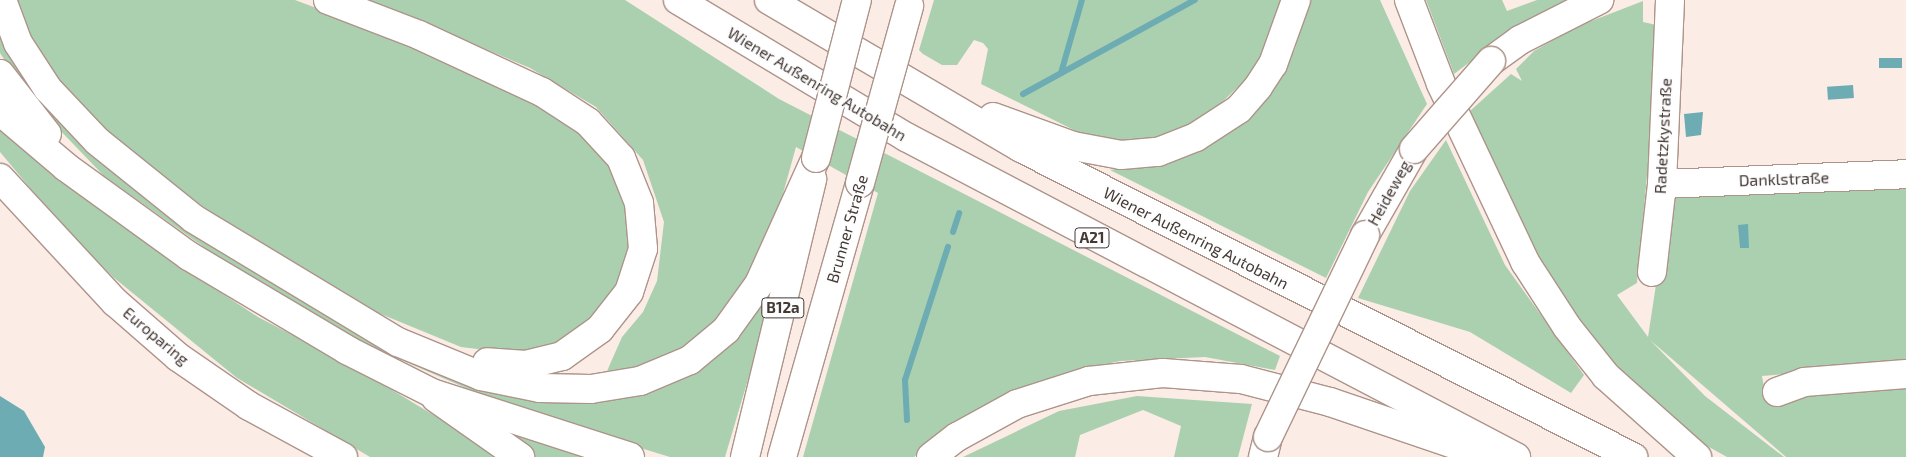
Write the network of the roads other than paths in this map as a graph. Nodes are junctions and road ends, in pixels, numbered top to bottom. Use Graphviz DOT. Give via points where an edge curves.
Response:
graph roads {
  1 [pos="2,0"];
  2 [pos="328,0"];
  3 [pos="678,0"];
  4 [pos="769,0"];
  5 [pos="857,0"];
  6 [pos="1296,0"];
  7 [pos="1397,0"];
  8 [pos="1409,0"];
  9 [pos="1599,0"];
  10 [pos="1670,0"];
  11 [pos="910,2"];
  12 [pos="0,74"];
  13 [pos="907,84"];
  14 [pos="1441,84"];
  15 [pos="0,111"];
  16 [pos="816,158"];
  17 [pos="1906,174"];
  18 [pos="0,178"];
  19 [pos="1662,184"];
  20 [pos="126,209"];
  21 [pos="1652,272"];
  22 [pos="362,318"];
  23 [pos="1906,374"];
  24 [pos="1777,392"];
  25 [pos="432,393"];
  26 [pos="1265,447"];
  27 [pos="342,457"];
  28 [pos="520,457"];
  29 [pos="630,457"];
  30 [pos="745,457"];
  31 [pos="782,457"];
  32 [pos="932,457"];
  33 [pos="1491,457"];
  34 [pos="1516,457"];
  35 [pos="1633,457"];
  36 [pos="1696,457"];
  1 -- 22 [label="main road" via="18,43 48,90 97,141 194,219"];
  2 -- 22 [label="main road" via="420,35 516,80 588,122 620,158 639,202 643,249 629,292 600,329 562,356 526,365 487,362"];
  3 -- 34 [label="main road, Wiener Außenring Autobahn / A21" via="914,142"];
  4 -- 13 [label="main road, Wiener Außenring Autobahn"];
  5 -- 16 [label="main road, B12a, bridge"];
  6 -- 13 [label="main road" via="1273,64 1239,109 1196,138 1158,152 1121,155 1073,146"];
  7 -- 14 [label="main road"];
  8 -- 14 [label="main road"];
  9 -- 26 [label="main road, Heideweg, bridge" via="1520,40 1491,61 1414,149 1366,235"];
  10 -- 19 [label="main road, Radetzkystraße"];
  11 -- 31 [label="main road, Brunner Straße / B12a, bridge"];
  12 -- 20 [label="main road" via="48,135"];
  13 -- 35 [label="main road, Wiener Außenring Autobahn" via="1137,208"];
  14 -- 36 [label="main road" via="1525,262 1567,327 1606,376"];
  15 -- 20 [label="main road" via="66,167"];
  16 -- 22 [label="main road" via="759,284 726,330 690,360 640,381 591,390 540,388 481,376 398,342"];
  16 -- 30 [label="main road, B12a" via="803,229"];
  17 -- 19 [label="main road, Danklstraße"];
  18 -- 27 [label="main road, Europaring" via="115,302 178,357 249,406"];
  19 -- 21 [label="main road, Radetzkystraße"];
  20 -- 25 [label="main road" via="257,299"];
  23 -- 24 [label="main road" via="1804,382"];
  25 -- 28 [label="main road" via="447,410"];
  25 -- 29 [label="main road" via="482,406"];
  32 -- 33 [label="main road" via="957,437 1017,404 1089,381 1163,373 1241,379 1312,397"];
}
